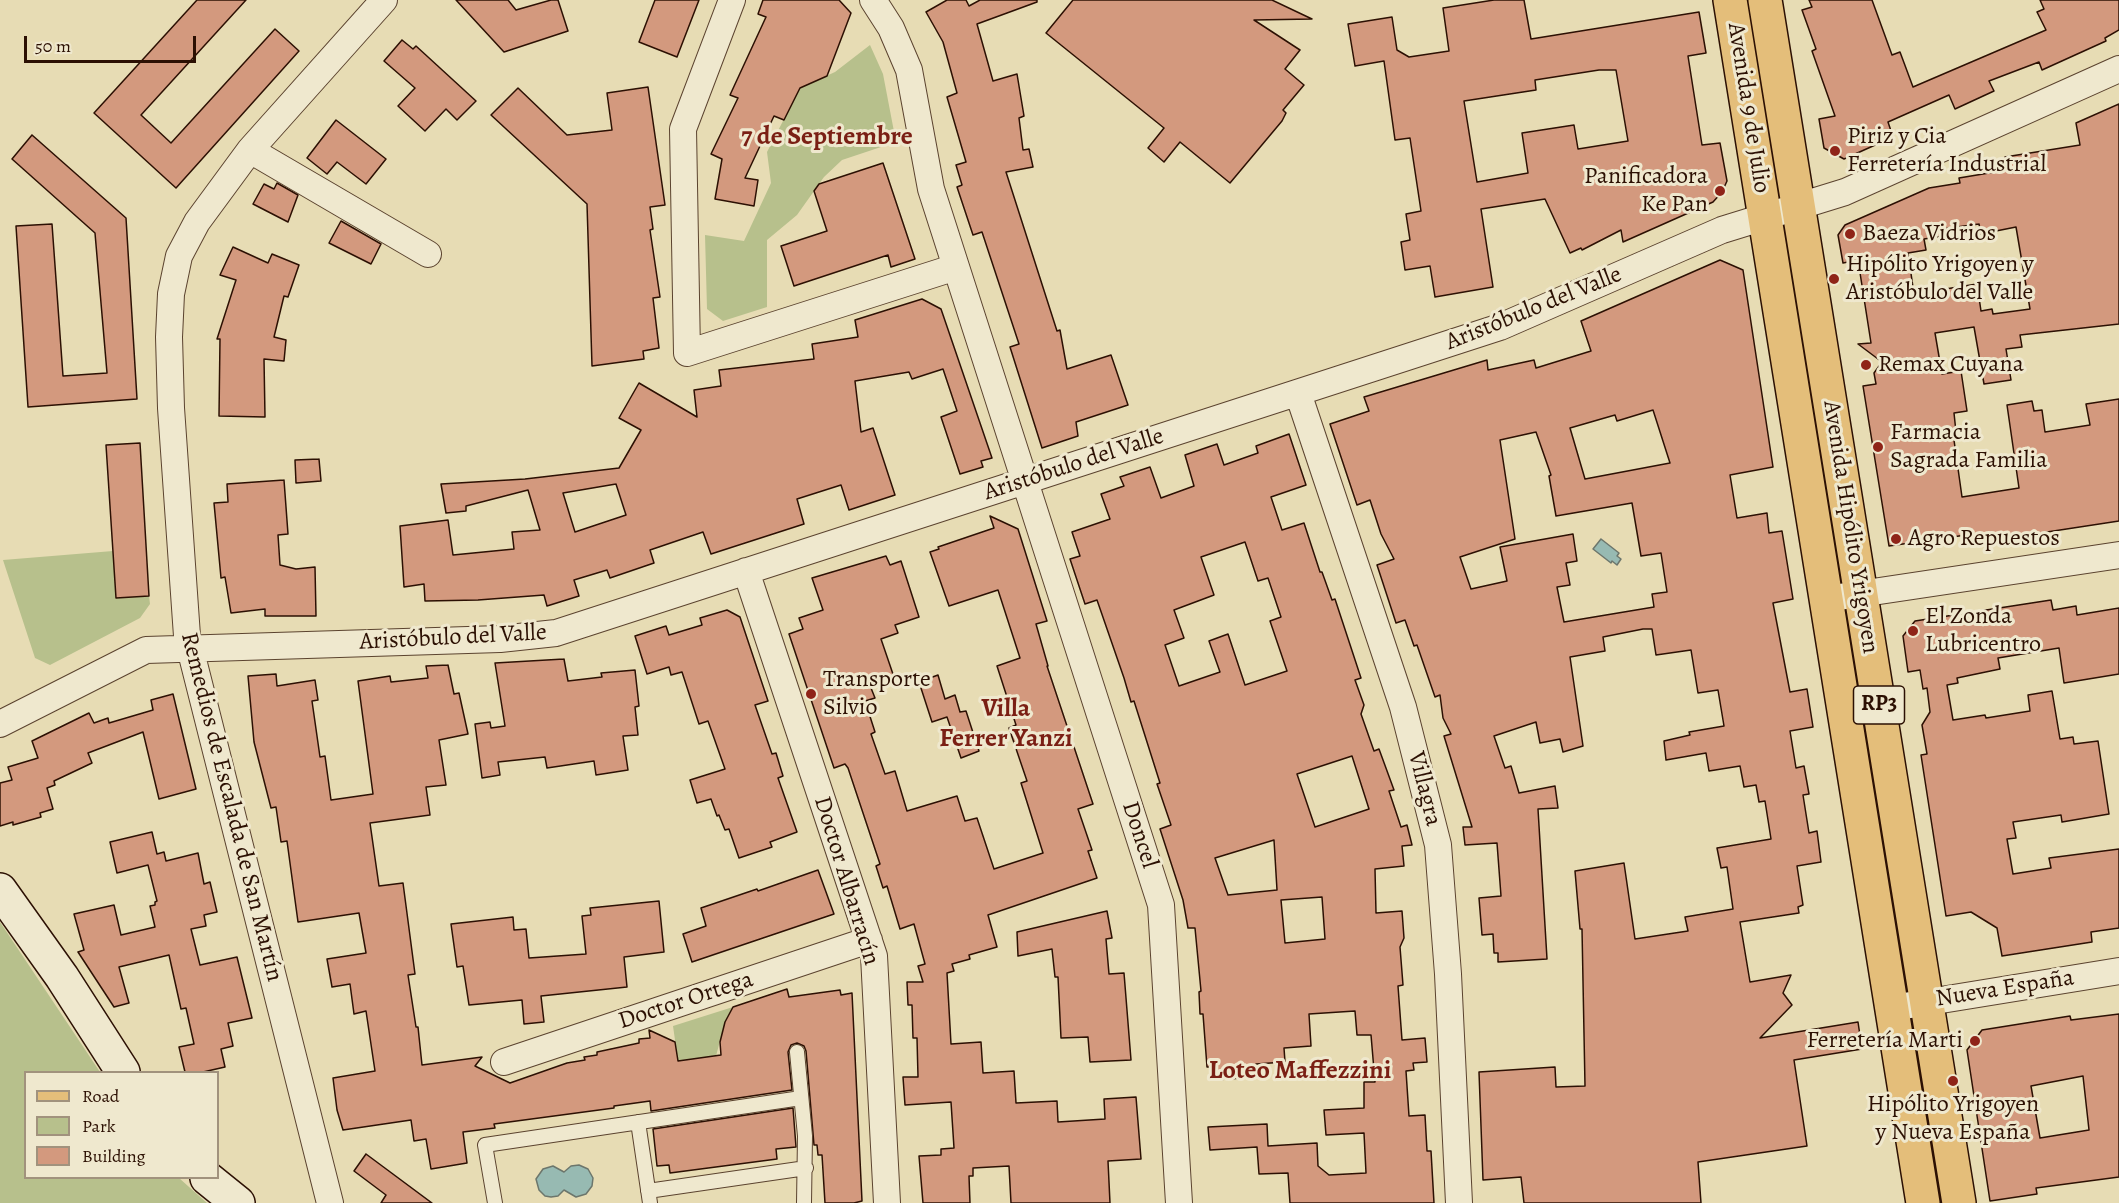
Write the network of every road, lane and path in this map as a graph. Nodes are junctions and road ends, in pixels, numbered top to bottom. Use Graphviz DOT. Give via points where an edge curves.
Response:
graph roads {
  1 [pos="384,0"];
  2 [pos="732,0"];
  3 [pos="873,0"];
  4 [pos="1730,0"];
  5 [pos="1765,0"];
  6 [pos="2119,69"];
  7 [pos="250,150"];
  8 [pos="1798,206"];
  9 [pos="1765,217"];
  10 [pos="428,254"];
  11 [pos="956,267"];
  12 [pos="1298,393"];
  13 [pos="1026,481"];
  14 [pos="2119,555"];
  15 [pos="746,571"];
  16 [pos="1861,594"];
  17 [pos="1826,599"];
  18 [pos="190,648"];
  19 [pos="0,724"];
  20 [pos="0,890"];
  21 [pos="868,940"];
  22 [pos="2119,971"];
  23 [pos="1927,1002"];
  24 [pos="1892,1008"];
  25 [pos="797,1052"];
  26 [pos="504,1062"];
  27 [pos="122,1071"];
  28 [pos="801,1098"];
  29 [pos="638,1122"];
  30 [pos="806,1168"];
  31 [pos="208,1179"];
  32 [pos="327,1191"];
  33 [pos="649,1197"];
  34 [pos="238,1203"];
  35 [pos="309,1203"];
  36 [pos="495,1203"];
  37 [pos="804,1203"];
  38 [pos="887,1203"];
  39 [pos="1179,1203"];
  40 [pos="1459,1203"];
  41 [pos="1923,1203"];
  42 [pos="1959,1203"];
  1 -- 7 [label="street, Remedios de Escalada de San Martín"];
  2 -- 11 [label="street" via="683,129 687,353"];
  3 -- 11 [label="street, Doncel" via="891,28 909,70 931,189"];
  4 -- 9 [label="main road, Avenida 9 de Julio"];
  5 -- 8 [label="main road, Avenida 9 de Julio"];
  6 -- 8 [label="street, Aristóbulo del Valle" via="1845,192"];
  7 -- 10 [label="street"];
  7 -- 18 [label="street, Remedios de Escalada de San Martín" via="197,222 180,256 171,294 171,408"];
  8 -- 9 [label="street, Aristóbulo del Valle"];
  8 -- 16 [label="main road, Avenida Hipólito Yrigoyen / RP3"];
  9 -- 12 [label="street, Aristóbulo del Valle" via="1722,230 1500,327"];
  9 -- 17 [label="main road, Avenida Hipólito Yrigoyen / RP3"];
  11 -- 13 [label="street, Doncel"];
  12 -- 13 [label="street, Aristóbulo del Valle"];
  12 -- 40 [label="street, Villagra" via="1403,707 1438,845"];
  13 -- 15 [label="street, Aristóbulo del Valle"];
  13 -- 39 [label="street, Doncel" via="1161,905"];
  14 -- 16 [label="street"];
  15 -- 18 [label="street, Aristóbulo del Valle" via="556,633 500,639"];
  15 -- 21 [label="street, Doctor Albarracín"];
  16 -- 17 [label="street"];
  16 -- 23 [label="main road, Avenida Hipólito Yrigoyen / RP3"];
  17 -- 24 [label="main road, Avenida Hipólito Yrigoyen / RP3"];
  18 -- 19 [label="street, Aristóbulo del Valle" via="146,650"];
  18 -- 32 [label="street, Remedios de Escalada de San Martín"];
  20 -- 27 [label="street"];
  21 -- 26 [label="street, Doctor Ortega"];
  21 -- 38 [label="street, Doctor Albarracín" via="874,956"];
  22 -- 23 [label="street, Nueva España"];
  23 -- 24 [label="street, Nueva España"];
  23 -- 42 [label="main road, Avenida Hipólito Yrigoyen / RP3"];
  24 -- 41 [label="main road, Avenida Hipólito Yrigoyen / RP3"];
  25 -- 28 [label="lane"];
  28 -- 29 [label="lane"];
  28 -- 30 [label="lane"];
  29 -- 33 [label="lane"];
  29 -- 36 [label="lane" via="485,1145"];
  30 -- 33 [label="lane"];
  30 -- 37 [label="lane"];
  31 -- 34 [label="street"];
  32 -- 35 [label="street, Remedios de Escalada de San Martín"];
}
